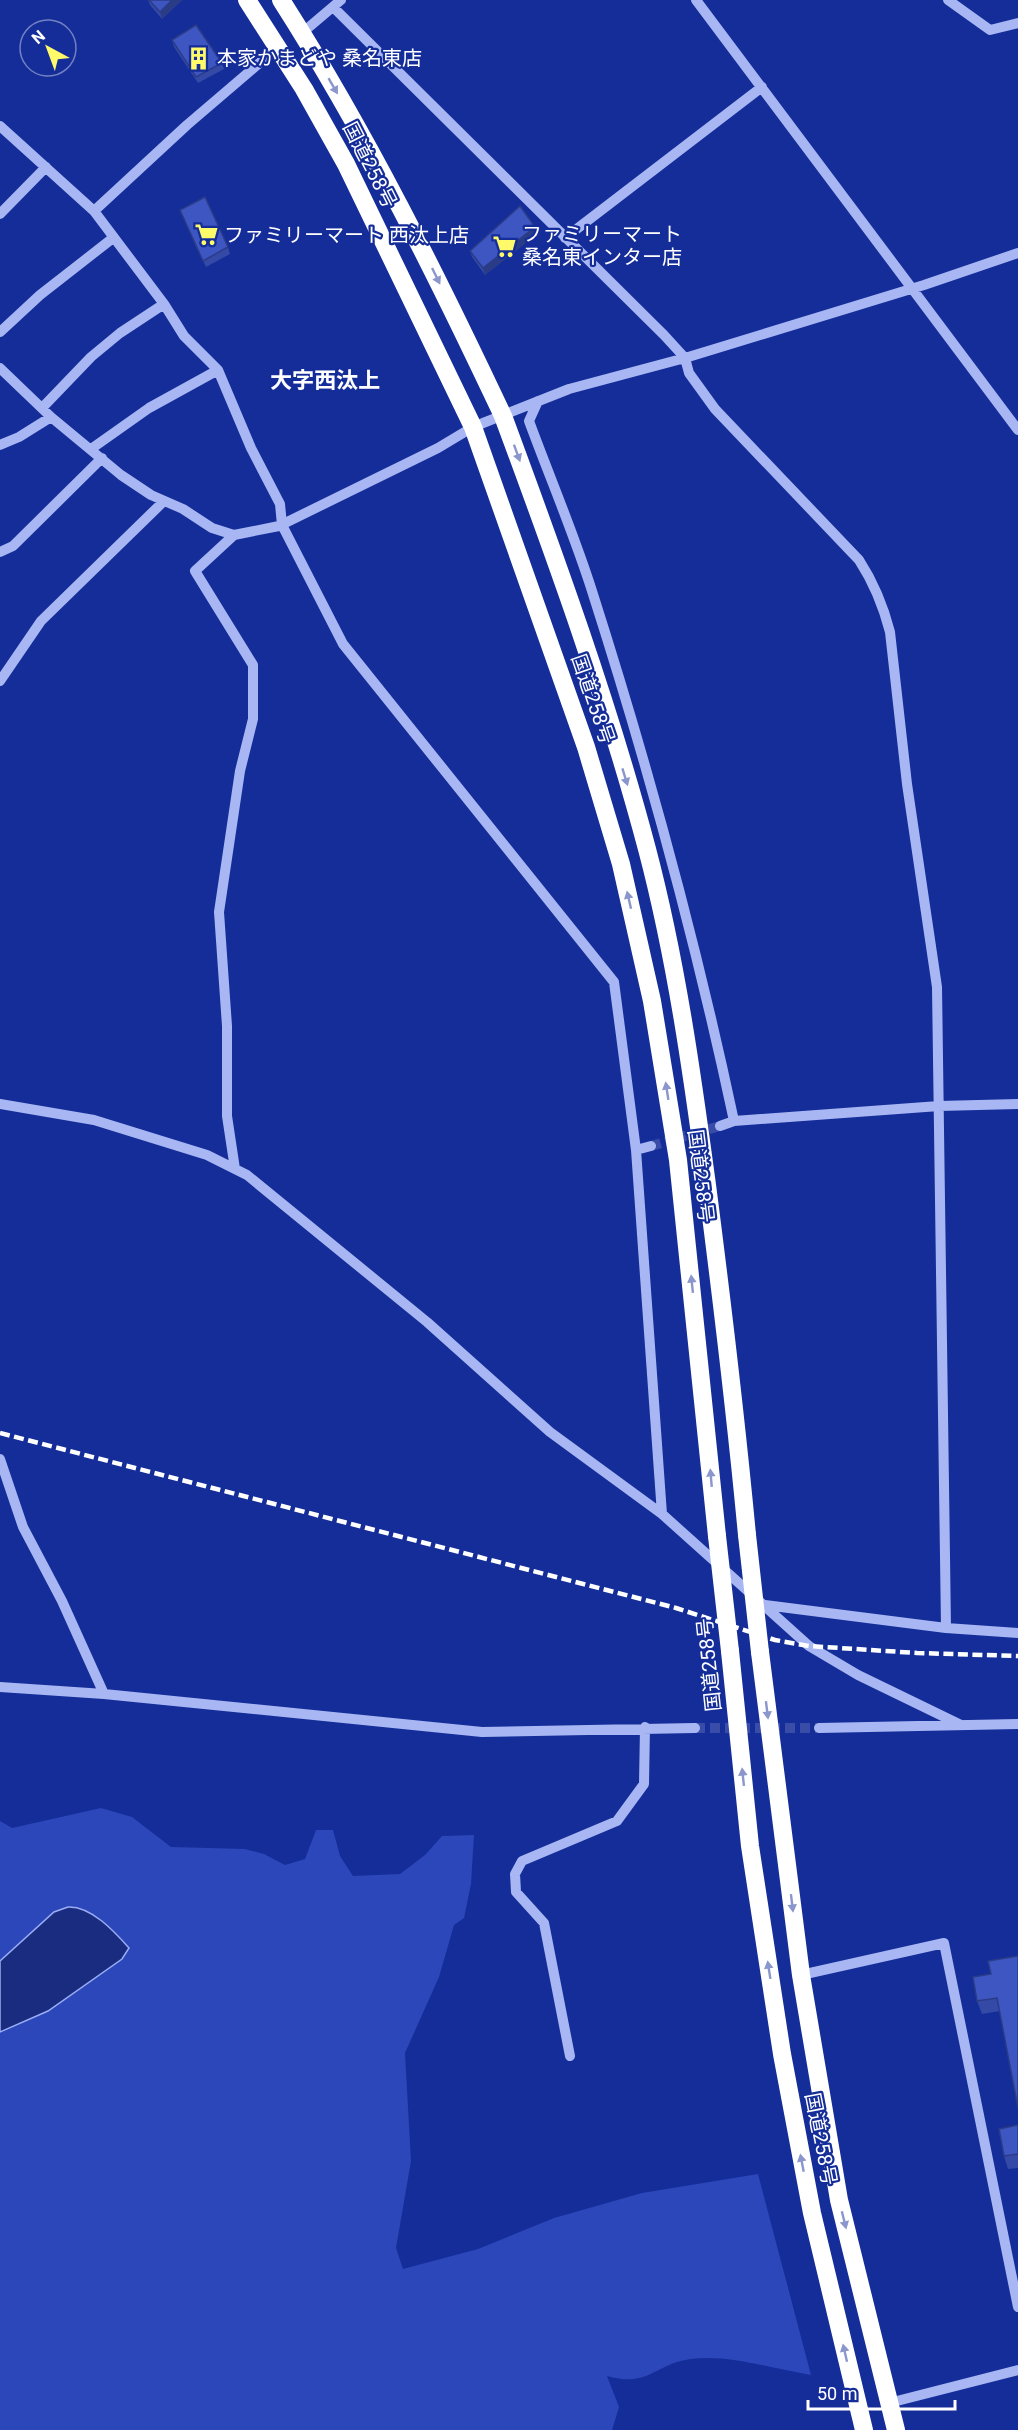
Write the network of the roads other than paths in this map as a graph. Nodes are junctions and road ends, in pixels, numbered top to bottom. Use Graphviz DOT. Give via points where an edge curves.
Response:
graph roads {
  1 [pos="247,0"];
  2 [pos="281,0"];
  3 [pos="696,0"];
  4 [pos="948,0"];
  5 [pos="337,3"];
  6 [pos="1018,23"];
  7 [pos="302,33"];
  8 [pos="277,48"];
  9 [pos="762,87"];
  10 [pos="0,126"];
  11 [pos="46,167"];
  12 [pos="94,211"];
  13 [pos="0,214"];
  14 [pos="113,238"];
  15 [pos="565,238"];
  16 [pos="1018,253"];
  17 [pos="912,288"];
  18 [pos="164,304"];
  19 [pos="0,332"];
  20 [pos="685,358"];
  21 [pos="0,368"];
  22 [pos="218,370"];
  23 [pos="538,401"];
  24 [pos="42,408"];
  25 [pos="503,416"];
  26 [pos="51,417"];
  27 [pos="473,427"];
  28 [pos="1018,430"];
  29 [pos="0,445"];
  30 [pos="91,449"];
  31 [pos="102,458"];
  32 [pos="164,501"];
  33 [pos="282,525"];
  34 [pos="234,535"];
  35 [pos="0,552"];
  36 [pos="0,681"];
  37 [pos="0,1104"];
  38 [pos="1018,1104"];
  39 [pos="939,1106"];
  40 [pos="734,1121"];
  41 [pos="720,1125"];
  42 [pos="651,1146"];
  43 [pos="636,1150"];
  44 [pos="235,1169"];
  45 [pos="0,1459"];
  46 [pos="662,1514"];
  47 [pos="764,1605"];
  48 [pos="946,1628"];
  49 [pos="1018,1633"];
  50 [pos="0,1687"];
  51 [pos="104,1694"];
  52 [pos="1018,1724"];
  53 [pos="961,1725"];
  54 [pos="645,1727"];
  55 [pos="695,1728"];
  56 [pos="819,1728"];
  57 [pos="801,1975"];
  58 [pos="570,2056"];
  59 [pos="1013,2255"];
  60 [pos="1018,2307"];
  61 [pos="1018,2370"];
  62 [pos="889,2403"];
  63 [pos="864,2430"];
  64 [pos="896,2430"];
  1 -- 8 [label="highway, 国道258号"];
  2 -- 7 [label="highway, 国道258号"];
  3 -- 9 [label="street"];
  4 -- 6 [label="street" via="990,30"];
  5 -- 7 [label="street"];
  5 -- 15 [label="street"];
  7 -- 25 [label="highway, 国道258号, one-way" via="369,147 428,259"];
  8 -- 12 [label="street"];
  8 -- 27 [label="highway, 国道258号" via="346,164"];
  9 -- 15 [label="street"];
  9 -- 17 [label="street"];
  10 -- 11 [label="street"];
  11 -- 12 [label="street"];
  11 -- 13 [label="street"];
  12 -- 14 [label="street"];
  14 -- 18 [label="street"];
  14 -- 19 [label="street"];
  15 -- 20 [label="street"];
  16 -- 17 [label="street"];
  17 -- 20 [label="street"];
  17 -- 28 [label="street"];
  18 -- 22 [label="street" via="184,336"];
  18 -- 24 [label="street" via="91,357"];
  20 -- 23 [label="street"];
  20 -- 39 [label="street" via="689,373 715,409 859,560 884,608 937,987"];
  21 -- 24 [label="street"];
  22 -- 30 [label="street" via="149,408"];
  22 -- 33 [label="street" via="280,504"];
  23 -- 25 [label="street"];
  23 -- 40 [label="street" via="529,421 592,589 662,823 705,986"];
  24 -- 26 [label="street"];
  25 -- 27 [label="street"];
  25 -- 57 [label="highway, 国道258号, one-way, bridge" via="584,639 647,850 679,1001 730,1362 760,1652"];
  26 -- 29 [label="street"];
  26 -- 30 [label="street"];
  27 -- 33 [label="street"];
  63 -- 27 [label="highway, 国道258号, one-way, bridge" via="812,2213 782,2054 750,1846 678,1160 652,1001 621,864 586,747"];
  30 -- 31 [label="street"];
  31 -- 32 [label="street" via="121,475"];
  31 -- 35 [label="street" via="13,546"];
  32 -- 34 [label="street" via="212,528"];
  32 -- 36 [label="street" via="41,621"];
  33 -- 34 [label="street"];
  33 -- 43 [label="street" via="343,644 614,982"];
  34 -- 44 [label="street" via="195,571 253,664 253,719 240,771 219,912 227,1026 227,1116"];
  37 -- 44 [label="street" via="94,1120 207,1155"];
  38 -- 39 [label="street"];
  39 -- 40 [label="street"];
  39 -- 48 [label="street"];
  40 -- 41 [label="street"];
  42 -- 43 [label="street"];
  43 -- 46 [label="street"];
  44 -- 46 [label="street" via="427,1322 550,1432"];
  45 -- 51 [label="street" via="23,1527"];
  46 -- 47 [label="street"];
  47 -- 48 [label="street"];
  47 -- 53 [label="street" via="809,1646 858,1675"];
  48 -- 49 [label="street"];
  50 -- 51 [label="street"];
  51 -- 54 [label="street" via="482,1732"];
  52 -- 53 [label="street"];
  53 -- 56 [label="street"];
  54 -- 55 [label="street"];
  54 -- 58 [label="street" via="644,1784 617,1821 522,1861 515,1874 516,1892 544,1923"];
  57 -- 59 [label="street" via="944,1943"];
  57 -- 62 [label="highway, 国道258号, one-way" via="839,2200"];
  59 -- 60 [label="street"];
  61 -- 62 [label="street"];
  62 -- 64 [label="highway, 国道258号"];
}
